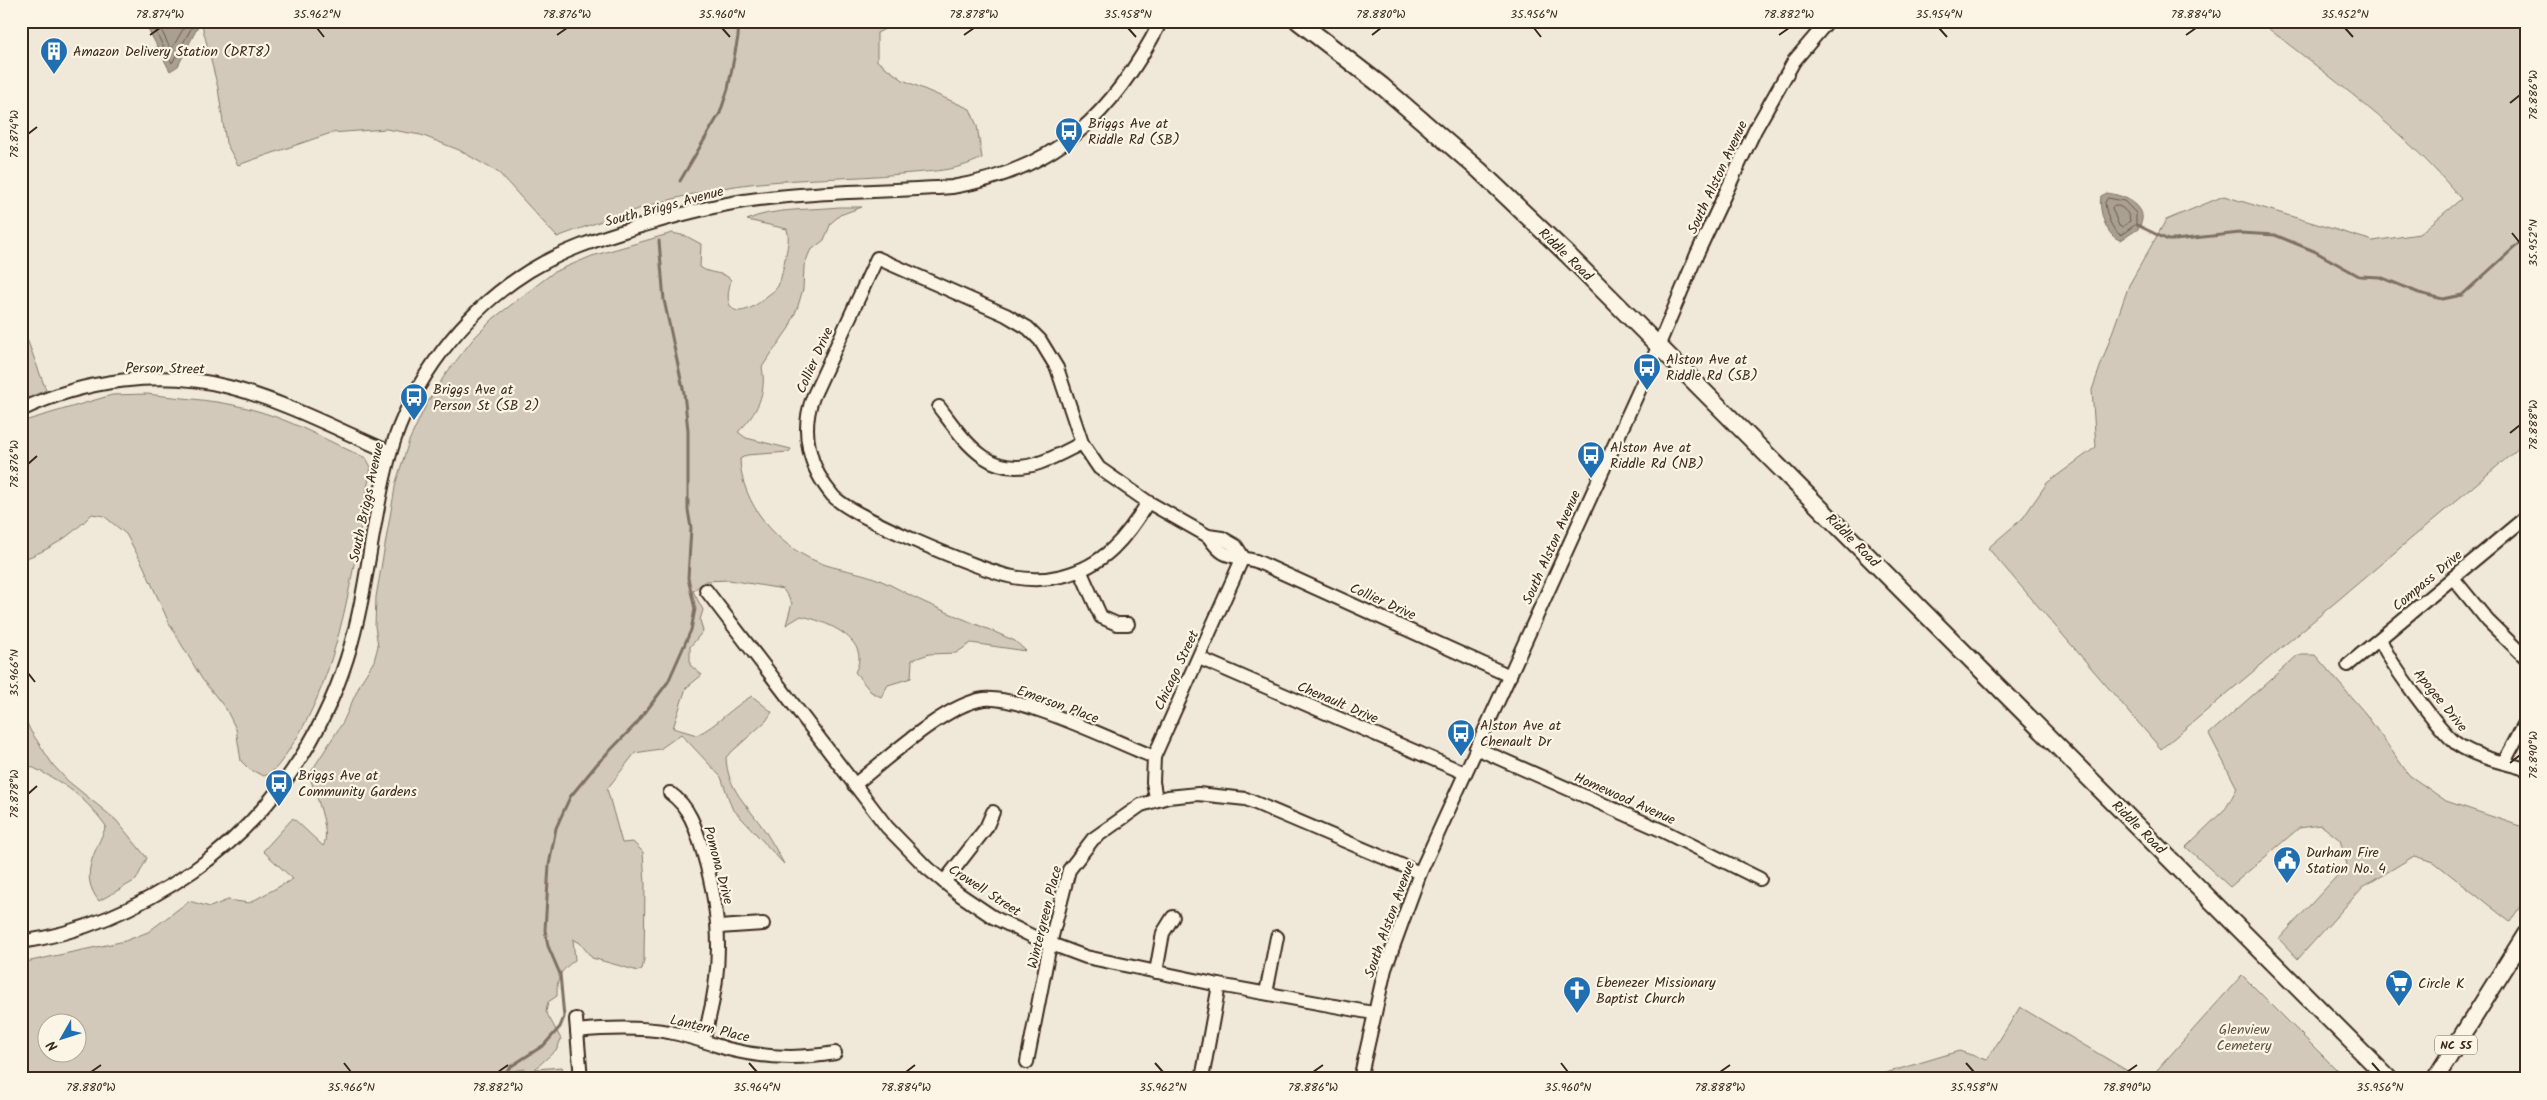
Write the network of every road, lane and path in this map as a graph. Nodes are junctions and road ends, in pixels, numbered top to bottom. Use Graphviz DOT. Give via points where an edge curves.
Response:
graph roads {
  1 [pos="1162,21"];
  2 [pos="1298,21"];
  3 [pos="1828,21"];
  4 [pos="1658,345"];
  5 [pos="939,407"];
  6 [pos="21,410"];
  7 [pos="1082,443"];
  8 [pos="390,452"];
  9 [pos="1148,502"];
  10 [pos="2526,517"];
  11 [pos="1243,557"];
  12 [pos="1080,570"];
  13 [pos="2453,578"];
  14 [pos="706,590"];
  15 [pos="1128,624"];
  16 [pos="2381,639"];
  17 [pos="1199,658"];
  18 [pos="2526,658"];
  19 [pos="2348,665"];
  20 [pos="1510,676"];
  21 [pos="2526,721"];
  22 [pos="1476,748"];
  23 [pos="1154,757"];
  24 [pos="2504,762"];
  25 [pos="2526,769"];
  26 [pos="1465,773"];
  27 [pos="854,785"];
  28 [pos="670,793"];
  29 [pos="1156,799"];
  30 [pos="993,812"];
  31 [pos="1420,872"];
  32 [pos="1760,879"];
  33 [pos="944,882"];
  34 [pos="1173,917"];
  35 [pos="763,924"];
  36 [pos="719,927"];
  37 [pos="2526,934"];
  38 [pos="1277,937"];
  39 [pos="21,942"];
  40 [pos="1050,944"];
  41 [pos="1156,972"];
  42 [pos="1219,985"];
  43 [pos="1266,992"];
  44 [pos="1374,1013"];
  45 [pos="703,1041"];
  46 [pos="835,1053"];
  47 [pos="1027,1062"];
  48 [pos="581,1079"];
  49 [pos="1202,1079"];
  50 [pos="1360,1079"];
  51 [pos="2389,1079"];
  52 [pos="2435,1079"];
  1 -- 8 [label="street, South Briggs Avenue" via="1136,68 1099,115 1056,150 1006,173 952,187 786,196 708,208 606,236 528,272 481,309 444,349 423,378"];
  2 -- 4 [label="main road, Riddle Road" via="1382,86 1479,170"];
  3 -- 4 [label="street, South Alston Avenue" via="1794,61 1770,102 1697,254"];
  4 -- 20 [label="street, South Alston Avenue"];
  4 -- 51 [label="main road, Riddle Road"];
  5 -- 7 [label="street" via="972,449 982,457 1006,466 1040,463"];
  6 -- 8 [label="street, Person Street" via="98,384 155,379 198,382 263,398"];
  7 -- 9 [label="street, Collier Drive" via="1105,474"];
  7 -- 12 [label="street, Collier Drive" via="1057,368 1045,346 1028,328 1006,314 877,258 808,413 809,452 827,487 850,510 997,573 1044,579"];
  8 -- 39 [label="street, South Briggs Avenue" via="347,658 324,718 283,785 226,846 171,886 129,909 85,927"];
  9 -- 11 [label="street, Collier Drive" via="1208,536 1222,538 1236,546"];
  9 -- 12 [label="street, Collier Drive" via="1122,541 1095,563"];
  10 -- 13 [label="street, Compass Drive"];
  11 -- 17 [label="street, Chicago Street"];
  11 -- 20 [label="street, Collier Drive"];
  12 -- 15 [label="street" via="1101,616 1117,624"];
  13 -- 16 [label="street, Compass Drive"];
  13 -- 18 [label="street" via="2488,621"];
  14 -- 27 [label="street, Crowell Street"];
  16 -- 19 [label="street, Compass Drive"];
  16 -- 24 [label="street, Apogee Drive" via="2382,648 2456,743 2481,757"];
  17 -- 23 [label="street, Chicago Street"];
  17 -- 26 [label="street, Chenault Drive"];
  20 -- 22 [label="street, South Alston Avenue"];
  21 -- 24 [label="street"];
  22 -- 26 [label="street, South Alston Avenue"];
  22 -- 32 [label="street, Homewood Avenue" via="1661,830"];
  23 -- 27 [label="street, Emerson Place" via="1041,712 1011,702 983,699 942,717"];
  23 -- 29 [label="street, Chicago Street" via="1152,782"];
  24 -- 25 [label="street, Apogee Drive"];
  26 -- 31 [label="street, South Alston Avenue"];
  27 -- 33 [label="street, Crowell Street" via="905,848"];
  28 -- 36 [label="street, Pomona Drive" via="688,811 698,836 715,897"];
  29 -- 31 [label="street, Wintergreen Place" via="1198,794 1246,799"];
  29 -- 40 [label="street, Wintergreen Place" via="1093,838 1074,861 1068,870"];
  30 -- 33 [label="street" via="986,828"];
  31 -- 44 [label="street, South Alston Avenue" via="1394,940"];
  33 -- 40 [label="street, Crowell Street" via="993,917"];
  34 -- 41 [label="street" via="1163,933"];
  35 -- 36 [label="street"];
  36 -- 45 [label="street, Pomona Drive" via="716,988"];
  37 -- 52 [label="main road, NC 55"];
  38 -- 43 [label="street"];
  40 -- 41 [label="street, Crowell Street" via="1086,957"];
  40 -- 47 [label="street, Wintergreen Place"];
  41 -- 42 [label="street, Crowell Street"];
  42 -- 43 [label="street, Crowell Street"];
  42 -- 49 [label="street"];
  43 -- 44 [label="street, Crowell Street"];
  44 -- 50 [label="street, South Alston Avenue"];
  45 -- 46 [label="street, Lantern Place" via="743,1052 779,1056 808,1057"];
  45 -- 48 [label="street, Lantern Place" via="658,1031 577,1025"];
}
